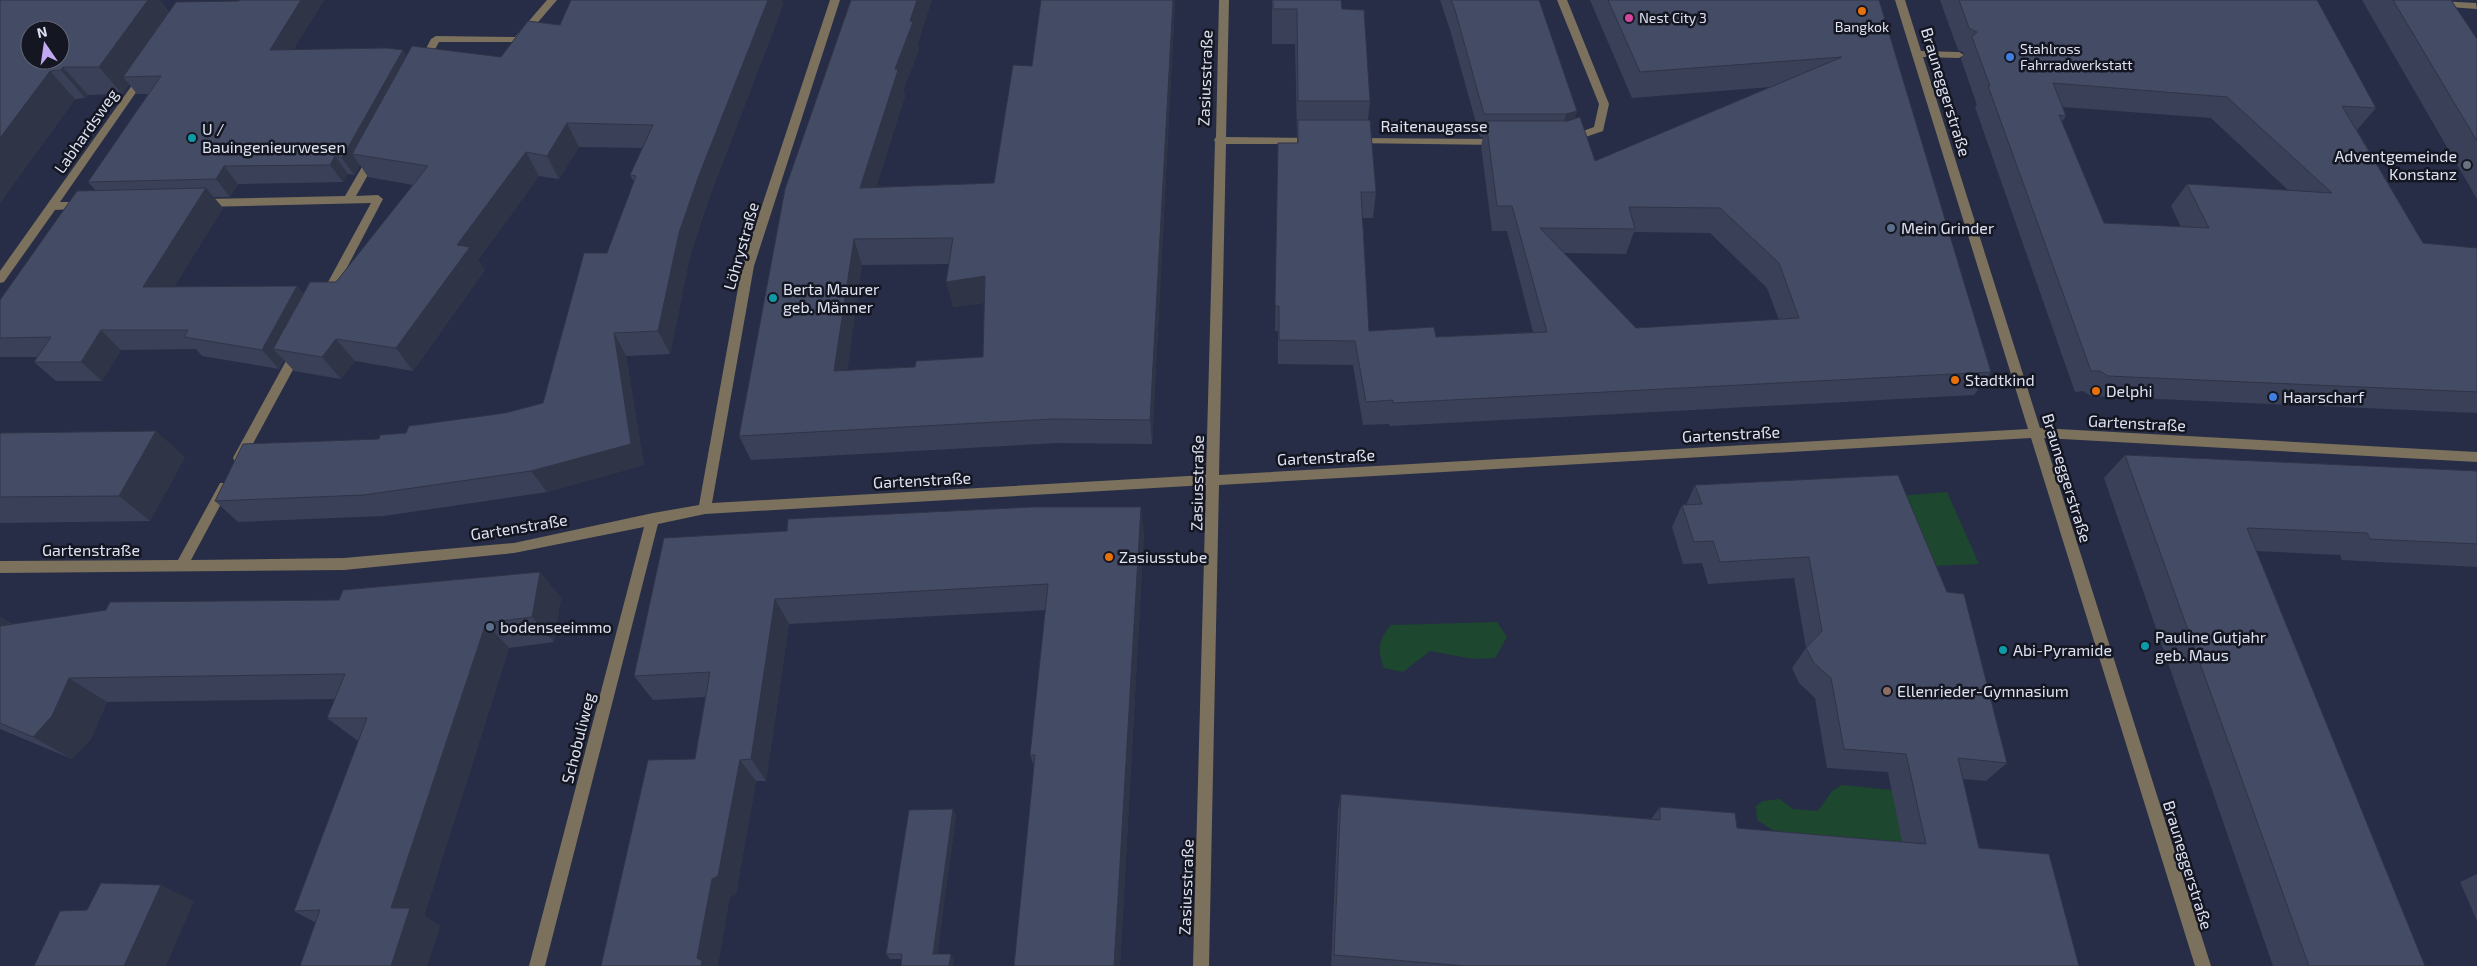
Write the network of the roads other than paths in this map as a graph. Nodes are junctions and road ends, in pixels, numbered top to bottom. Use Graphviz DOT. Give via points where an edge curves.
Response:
graph roads {
  1 [pos="552,0"];
  2 [pos="835,0"];
  3 [pos="1224,0"];
  4 [pos="1562,0"];
  5 [pos="1900,0"];
  6 [pos="2429,3"];
  7 [pos="2475,5"];
  8 [pos="1917,54"];
  9 [pos="1959,54"];
  10 [pos="152,63"];
  11 [pos="417,74"];
  12 [pos="1220,140"];
  13 [pos="1327,141"];
  14 [pos="1347,141"];
  15 [pos="1513,142"];
  16 [pos="1562,142"];
  17 [pos="380,144"];
  18 [pos="348,200"];
  19 [pos="190,203"];
  20 [pos="90,205"];
  21 [pos="51,206"];
  22 [pos="0,279"];
  23 [pos="322,304"];
  24 [pos="303,339"];
  25 [pos="2036,433"];
  26 [pos="2477,457"];
  27 [pos="1214,480"];
  28 [pos="705,508"];
  29 [pos="653,518"];
  30 [pos="181,566"];
  31 [pos="0,567"];
  32 [pos="537,966"];
  33 [pos="1200,966"];
  34 [pos="2203,966"];
  1 -- 11 [label="street" via="518,40 436,39"];
  2 -- 28 [label="street, Löhrystraße" via="748,266"];
  3 -- 12 [label="street, Zasiusstraße"];
  4 -- 16 [label="street" via="1604,104 1599,129"];
  5 -- 8 [label="street, Brauneggerstraße"];
  6 -- 7 [label="street"];
  8 -- 9 [label="street"];
  8 -- 25 [label="street, Brauneggerstraße"];
  10 -- 21 [label="street, Labhardsweg"];
  12 -- 13 [label="street"];
  12 -- 27 [label="street, Zasiusstraße"];
  14 -- 15 [label="street, Raitenaugasse"];
  17 -- 18 [label="street"];
  18 -- 19 [label="street"];
  18 -- 23 [label="street" via="378,199"];
  20 -- 21 [label="street"];
  21 -- 22 [label="street, Labhardsweg"];
  24 -- 30 [label="street"];
  25 -- 26 [label="street, Gartenstraße"];
  25 -- 27 [label="street, Gartenstraße"];
  25 -- 34 [label="street, Brauneggerstraße"];
  27 -- 28 [label="street, Gartenstraße"];
  27 -- 33 [label="street, Zasiusstraße"];
  28 -- 29 [label="street, Gartenstraße"];
  29 -- 30 [label="street, Gartenstraße" via="514,548 344,564"];
  29 -- 32 [label="street, Schobuliweg"];
  30 -- 31 [label="street, Gartenstraße"];
}
